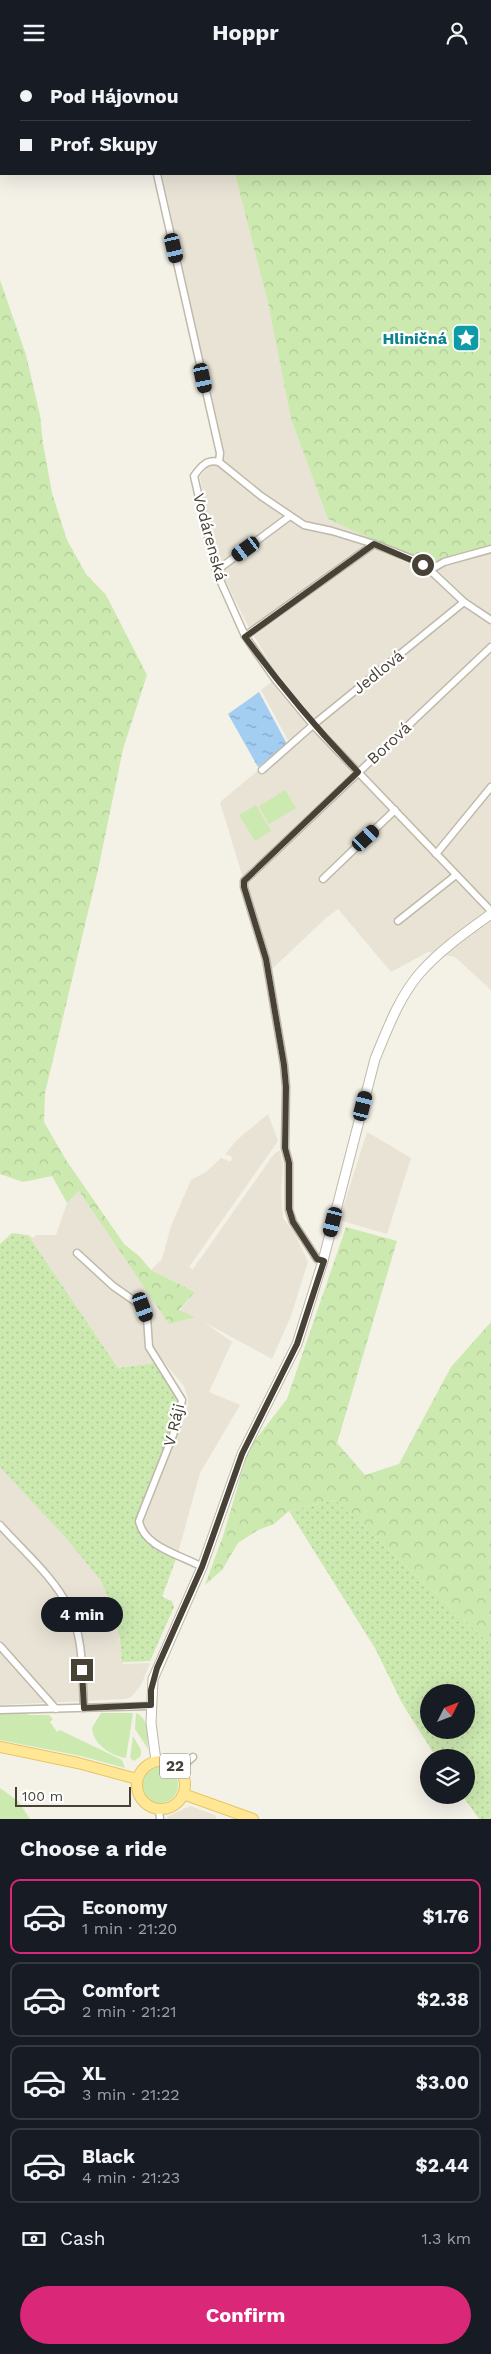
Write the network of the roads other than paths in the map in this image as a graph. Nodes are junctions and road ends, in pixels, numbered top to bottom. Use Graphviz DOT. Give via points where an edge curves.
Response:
graph roads {
  1 [pos="157,175"];
  2 [pos="219,462"];
  3 [pos="290,516"];
  4 [pos="374,544"];
  5 [pos="491,549"];
  6 [pos="430,570"];
  7 [pos="216,571"];
  8 [pos="464,601"];
  9 [pos="491,620"];
  10 [pos="245,637"];
  11 [pos="491,647"];
  12 [pos="314,725"];
  13 [pos="262,770"];
  14 [pos="358,772"];
  15 [pos="491,787"];
  16 [pos="395,811"];
  17 [pos="436,854"];
  18 [pos="456,875"];
  19 [pos="323,879"];
  20 [pos="491,912"];
  21 [pos="398,921"];
  22 [pos="77,1253"];
  23 [pos="324,1261"];
  24 [pos="0,1525"];
  25 [pos="202,1567"];
  26 [pos="0,1646"];
  27 [pos="151,1705"];
  28 [pos="84,1708"];
  29 [pos="56,1709"];
  30 [pos="0,1711"];
  31 [pos="0,1747"];
  32 [pos="193,1757"];
  33 [pos="156,1761"];
  34 [pos="179,1769"];
  35 [pos="137,1779"];
  36 [pos="183,1794"];
  37 [pos="159,1814"];
  38 [pos="253,1819"];
  1 -- 2 [label="street" via="220,453"];
  2 -- 3 [label="street"];
  2 -- 7 [label="street, Vodárenská" via="211,460 202,465 194,476"];
  3 -- 4 [label="street" via="304,525"];
  3 -- 7 [label="street"];
  4 -- 6 [label="street" via="415,560"];
  4 -- 10 [label="street"];
  5 -- 6 [label="street" via="444,562"];
  6 -- 8 [label="street"];
  7 -- 10 [label="street, Vodárenská"];
  8 -- 9 [label="street"];
  8 -- 12 [label="street, Jedlová"];
  10 -- 12 [label="street, Vodárenská"];
  11 -- 14 [label="street, Borová"];
  12 -- 13 [label="street, Jedlová"];
  12 -- 14 [label="street, Vodárenská"];
  14 -- 16 [label="street, Vodárenská"];
  14 -- 23 [label="street, Borová" via="244,881 266,959 284,1065 289,1209 293,1222 317,1259"];
  15 -- 17 [label="street"];
  16 -- 17 [label="street, Vodárenská"];
  16 -- 19 [label="street"];
  17 -- 18 [label="street, Vodárenská"];
  18 -- 20 [label="street, Vodárenská"];
  18 -- 21 [label="street"];
  20 -- 23 [label="street" via="443,950 419,974 404,997 375,1059"];
  22 -- 25 [label="street, V Ráji" via="113,1286 143,1307 149,1347 181,1396 177,1425 139,1521 140,1528 149,1539"];
  23 -- 25 [label="street" via="297,1344 251,1435"];
  24 -- 28 [label="street" via="59,1592 69,1609 79,1645"];
  25 -- 27 [label="street" via="157,1668"];
  26 -- 29 [label="street"];
  27 -- 28 [label="street"];
  27 -- 33 [label="street"];
  28 -- 29 [label="street"];
  29 -- 30 [label="street"];
  31 -- 35 [label="main road, 22"];
  32 -- 34 [label="street"];
  33 -- 34 [label="main road, 22" via="168,1762"];
  33 -- 35 [label="main road, 22" via="144,1767"];
  34 -- 36 [label="main road, 22" via="185,1781"];
  35 -- 37 [label="main road, 22" via="141,1799"];
  36 -- 37 [label="main road, 22" via="174,1806"];
  36 -- 38 [label="main road, 22"];
}
